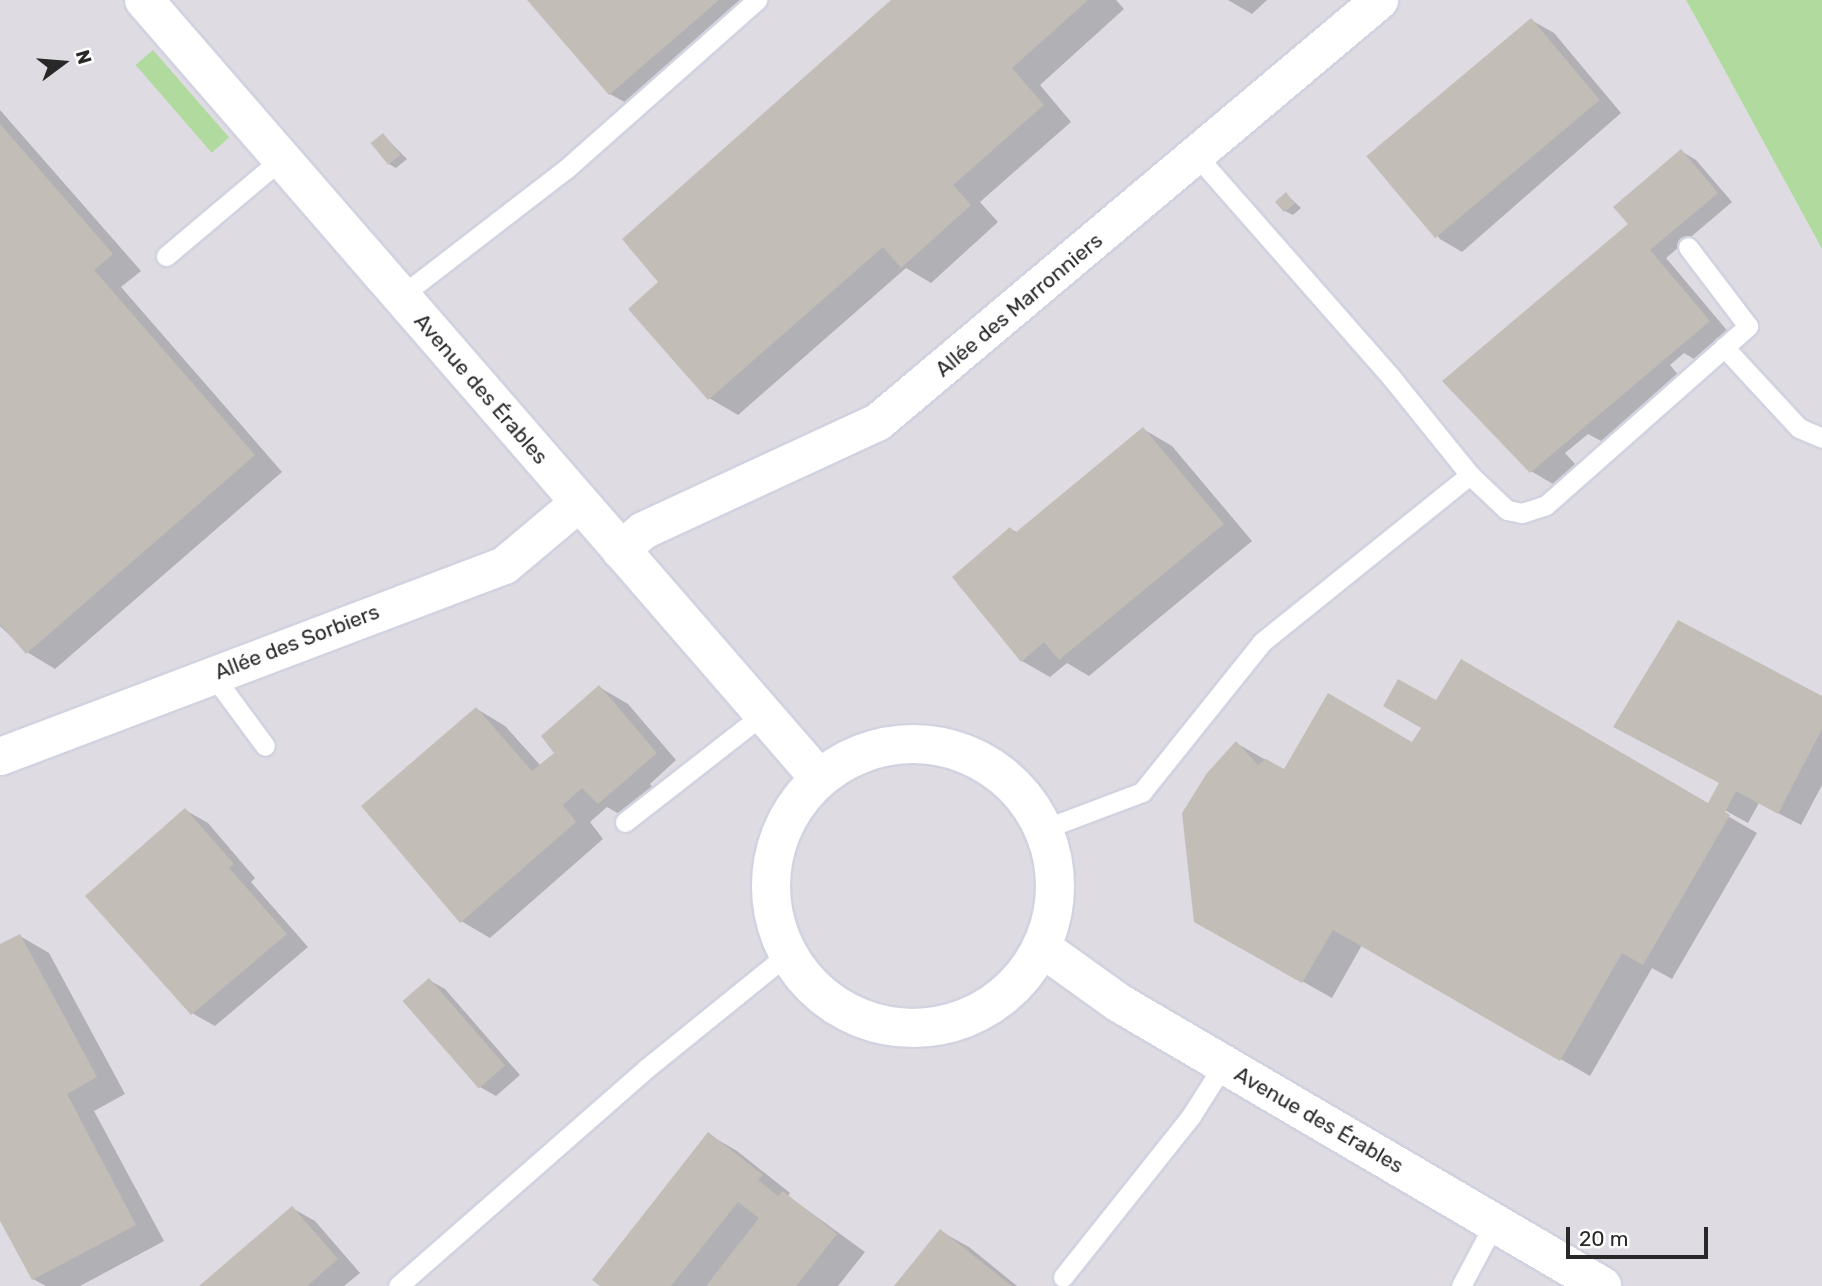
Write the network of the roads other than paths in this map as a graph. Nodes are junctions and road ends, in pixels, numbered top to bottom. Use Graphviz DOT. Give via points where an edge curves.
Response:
graph roads {
  1 [pos="144,0"];
  2 [pos="757,0"];
  3 [pos="1379,0"];
  4 [pos="1196,155"];
  5 [pos="281,159"];
  6 [pos="1688,247"];
  7 [pos="166,256"];
  8 [pos="401,296"];
  9 [pos="1724,347"];
  10 [pos="1822,438"];
  11 [pos="1469,475"];
  12 [pos="579,502"];
  13 [pos="620,550"];
  14 [pos="212,674"];
  15 [pos="763,714"];
  16 [pos="265,746"];
  17 [pos="0,756"];
  18 [pos="819,778"];
  19 [pos="625,822"];
  20 [pos="1044,829"];
  21 [pos="1041,947"];
  22 [pos="788,954"];
  23 [pos="1224,1064"];
  24 [pos="1495,1222"];
  25 [pos="1063,1277"];
  26 [pos="398,1286"];
  27 [pos="1461,1286"];
  28 [pos="1602,1286"];
  1 -- 5 [label="street, Avenue des Érables"];
  2 -- 8 [label="lane" via="567,168"];
  3 -- 4 [label="street, Allée des Marronniers"];
  4 -- 11 [label="lane" via="1391,377"];
  4 -- 13 [label="street, Allée des Marronniers" via="877,422 643,530"];
  5 -- 7 [label="lane"];
  5 -- 8 [label="street, Avenue des Érables"];
  6 -- 9 [label="lane" via="1748,326"];
  8 -- 12 [label="street, Avenue des Érables"];
  9 -- 10 [label="lane" via="1799,428"];
  9 -- 11 [label="lane" via="1546,505 1522,513 1507,510"];
  11 -- 20 [label="lane" via="1262,642 1142,792"];
  12 -- 13 [label="street, Avenue des Érables"];
  12 -- 14 [label="street, Allée des Sorbiers" via="504,565"];
  13 -- 15 [label="street, Avenue des Érables"];
  14 -- 16 [label="lane"];
  14 -- 17 [label="street, Allée des Sorbiers"];
  15 -- 18 [label="street, Avenue des Érables"];
  15 -- 19 [label="lane"];
  18 -- 20 [label="street" via="849,758 883,746 938,745 995,770 1016,787"];
  18 -- 22 [label="street" via="797,801 780,832 772,862 772,904"];
  20 -- 21 [label="street" via="1054,869 1051,919"];
  21 -- 22 [label="street" via="1000,999 951,1023 921,1028 871,1022 846,1012 820,994"];
  21 -- 23 [label="street, Avenue des Érables" via="1119,1003"];
  22 -- 26 [label="lane" via="647,1068"];
  23 -- 24 [label="street, Avenue des Érables"];
  23 -- 25 [label="lane" via="1191,1116"];
  24 -- 27 [label="lane"];
  24 -- 28 [label="street, Avenue des Érables"];
}
